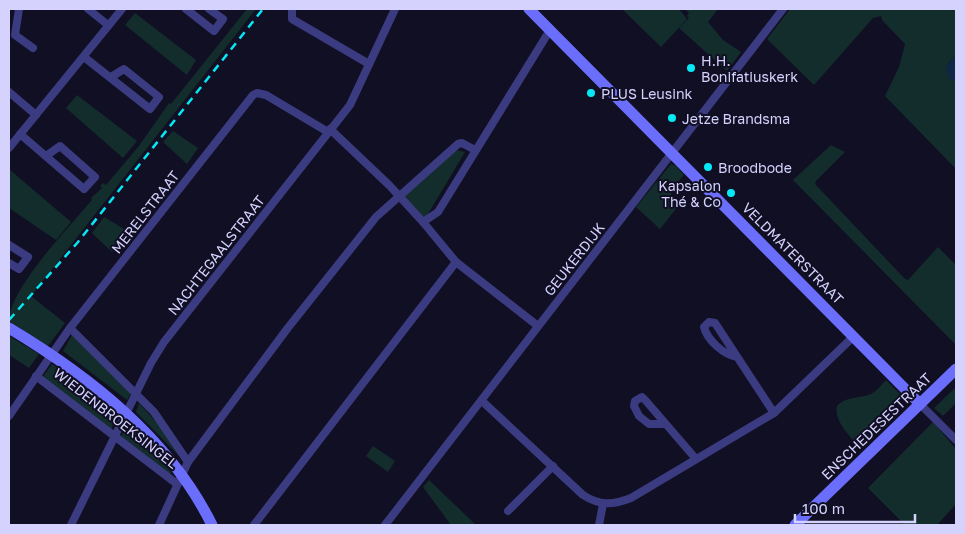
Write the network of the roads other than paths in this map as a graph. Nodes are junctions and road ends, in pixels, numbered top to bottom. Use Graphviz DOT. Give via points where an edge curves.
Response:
graph roads {
  1 [pos="18,9"];
  2 [pos="88,9"];
  3 [pos="122,9"];
  4 [pos="186,9"];
  5 [pos="208,9"];
  6 [pos="292,9"];
  7 [pos="395,9"];
  8 [pos="529,9"];
  9 [pos="783,9"];
  10 [pos="108,25"];
  11 [pos="550,30"];
  12 [pos="33,48"];
  13 [pos="84,57"];
  14 [pos="369,64"];
  15 [pos="111,77"];
  16 [pos="9,92"];
  17 [pos="36,115"];
  18 [pos="329,131"];
  19 [pos="20,134"];
  20 [pos="9,148"];
  21 [pos="475,150"];
  22 [pos="673,153"];
  23 [pos="46,156"];
  24 [pos="398,196"];
  25 [pos="423,222"];
  26 [pos="9,245"];
  27 [pos="456,262"];
  28 [pos="9,263"];
  29 [pos="538,326"];
  30 [pos="9,328"];
  31 [pos="70,328"];
  32 [pos="854,336"];
  33 [pos="50,355"];
  34 [pos="737,357"];
  35 [pos="956,369"];
  36 [pos="36,376"];
  37 [pos="136,394"];
  38 [pos="482,401"];
  39 [pos="920,404"];
  40 [pos="774,412"];
  41 [pos="126,414"];
  42 [pos="9,416"];
  43 [pos="665,424"];
  44 [pos="116,435"];
  45 [pos="956,440"];
  46 [pos="696,459"];
  47 [pos="188,462"];
  48 [pos="553,466"];
  49 [pos="179,480"];
  50 [pos="603,504"];
  51 [pos="508,511"];
  52 [pos="71,525"];
  53 [pos="159,525"];
  54 [pos="212,525"];
  55 [pos="254,525"];
  56 [pos="385,525"];
  57 [pos="599,525"];
  58 [pos="795,525"];
  1 -- 12 [label="street" via="15,35"];
  2 -- 10 [label="street"];
  3 -- 10 [label="street"];
  4 -- 5 [label="street" via="214,31 223,19"];
  6 -- 14 [label="street" via="292,19"];
  7 -- 14 [label="street, NACHTEGAALSTRAAT"];
  8 -- 11 [label="street, VELDMATERSTRAAT"];
  9 -- 22 [label="street, GEUKERDIJK"];
  10 -- 13 [label="street"];
  11 -- 21 [label="street"];
  11 -- 22 [label="street, VELDMATERSTRAAT"];
  13 -- 15 [label="street"];
  13 -- 17 [label="street"];
  14 -- 18 [label="street, NACHTEGAALSTRAAT" via="350,104"];
  15 -- 15 [label="street" via="124,69 159,96 150,109"];
  16 -- 17 [label="street"];
  17 -- 19 [label="street"];
  18 -- 24 [label="street, MERELSTRAAT"];
  18 -- 31 [label="street, MERELSTRAAT" via="266,95 257,93 253,96"];
  18 -- 37 [label="street, NACHTEGAALSTRAAT" via="164,342"];
  19 -- 20 [label="street"];
  19 -- 23 [label="street"];
  21 -- 24 [label="street" via="458,144"];
  21 -- 25 [label="street" via="438,212"];
  22 -- 29 [label="street, GEUKERDIJK"];
  22 -- 32 [label="street, VELDMATERSTRAAT"];
  23 -- 23 [label="street" via="60,146 94,177 84,189"];
  24 -- 25 [label="street, MERELSTRAAT"];
  24 -- 47 [label="street" via="376,217"];
  25 -- 27 [label="street, MERELSTRAAT"];
  26 -- 28 [label="street" via="28,257 19,270"];
  27 -- 29 [label="street, MERELSTRAAT"];
  27 -- 55 [label="street"];
  29 -- 38 [label="street, GEUKERDIJK"];
  30 -- 33 [label="street, WIEDENBROEKSINGEL"];
  31 -- 33 [label="street, MERELSTRAAT"];
  31 -- 37 [label="street, WIEDENBROEKSINGEL"];
  32 -- 39 [label="street, VELDMATERSTRAAT"];
  32 -- 40 [label="street"];
  33 -- 36 [label="street, MERELSTRAAT"];
  33 -- 41 [label="street, WIEDENBROEKSINGEL"];
  34 -- 34 [label="street" via="729,356 706,335 704,327 709,322 715,323"];
  34 -- 40 [label="street"];
  35 -- 39 [label="street, ENSCHEDESESTRAAT"];
  36 -- 42 [label="street, MERELSTRAAT"];
  36 -- 44 [label="street, WIEDENBROEKSINGEL"];
  37 -- 41 [label="street, NACHTEGAALSTRAAT"];
  37 -- 47 [label="street, WIEDENBROEKSINGEL" via="154,412"];
  38 -- 48 [label="street"];
  38 -- 56 [label="street, GEUKERDIJK"];
  39 -- 45 [label="street"];
  39 -- 58 [label="street, ENSCHEDESESTRAAT"];
  40 -- 46 [label="street"];
  41 -- 44 [label="street, NACHTEGAALSTRAAT"];
  41 -- 49 [label="street, WIEDENBROEKSINGEL" via="166,455"];
  43 -- 46 [label="street"];
  44 -- 49 [label="street, WIEDENBROEKSINGEL"];
  44 -- 52 [label="street, NACHTEGAALSTRAAT"];
  46 -- 50 [label="street" via="631,498"];
  47 -- 49 [label="street"];
  48 -- 50 [label="street" via="583,495"];
  48 -- 51 [label="street"];
  49 -- 53 [label="street"];
  49 -- 54 [label="street, WIEDENBROEKSINGEL" via="203,508"];
  50 -- 57 [label="street"];
}
